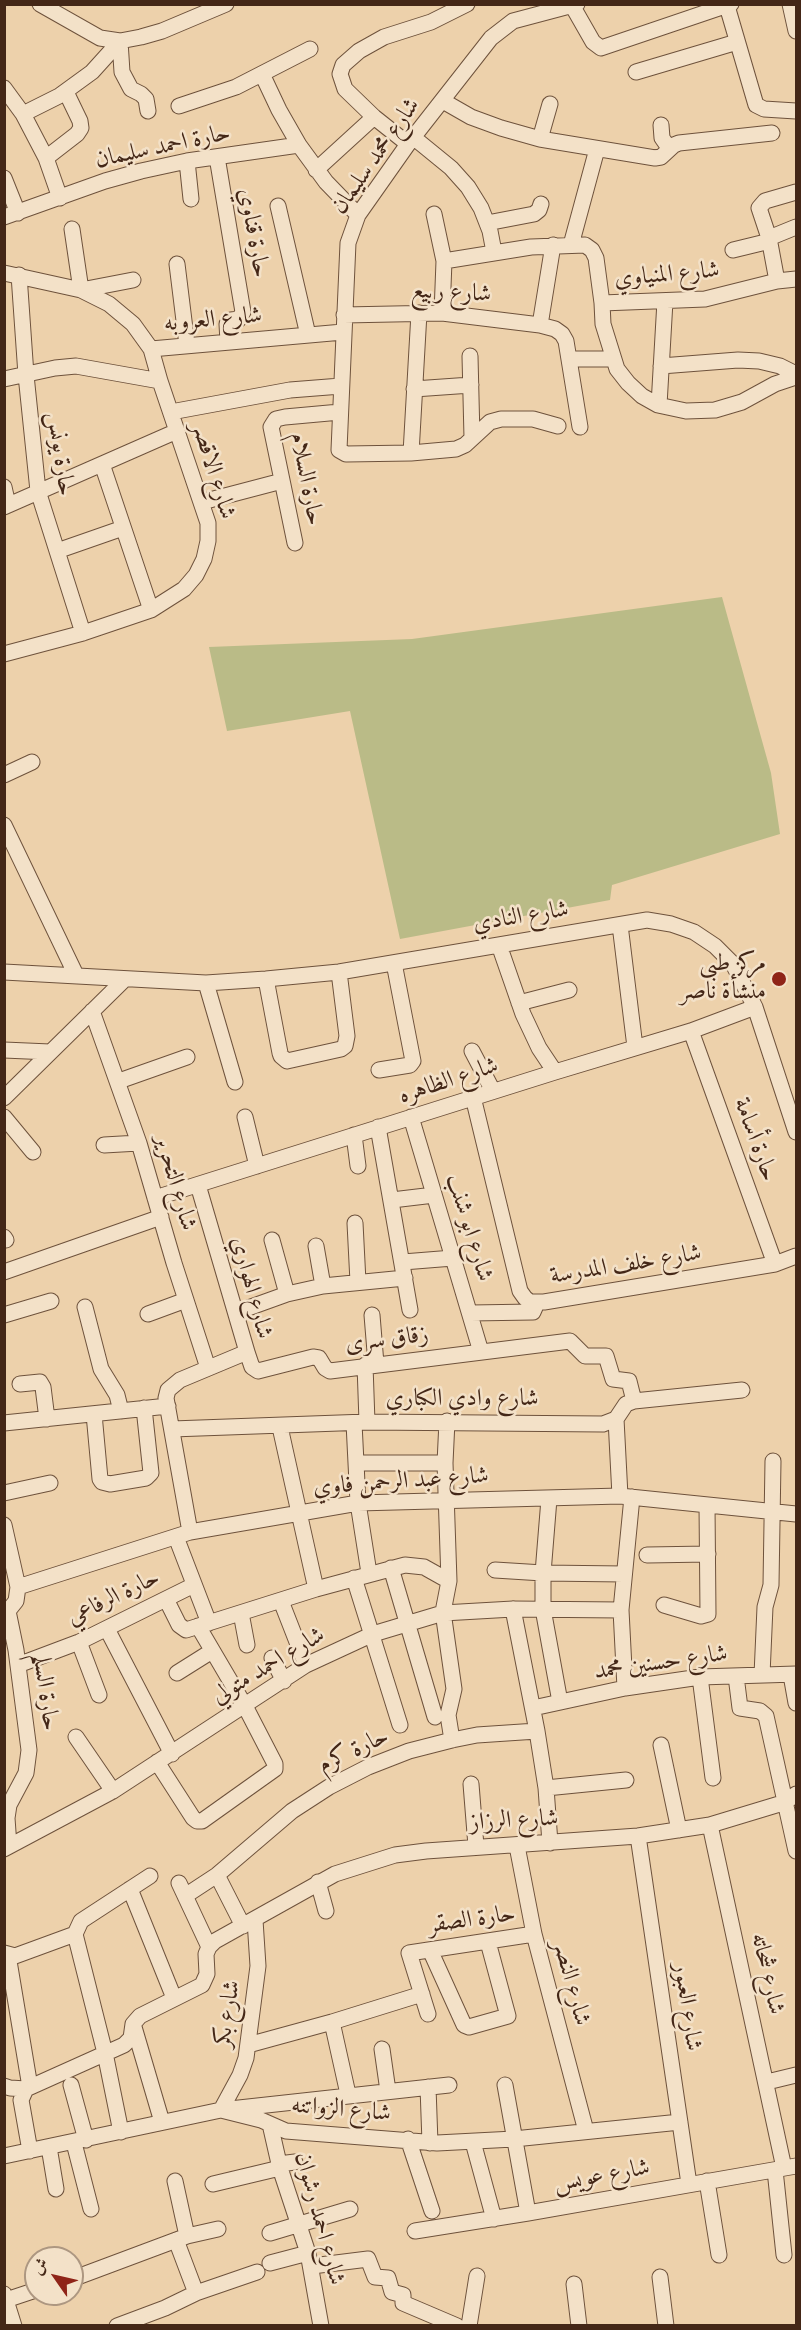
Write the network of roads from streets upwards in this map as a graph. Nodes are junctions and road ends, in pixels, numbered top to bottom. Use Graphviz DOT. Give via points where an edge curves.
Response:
graph roads {
  1 [pos="39,4"];
  2 [pos="226,4"];
  3 [pos="466,4"];
  4 [pos="729,5"];
  5 [pos="792,5"];
  6 [pos="575,6"];
  7 [pos="796,31"];
  8 [pos="120,41"];
  9 [pos="737,42"];
  10 [pos="310,50"];
  11 [pos="636,72"];
  12 [pos="262,74"];
  13 [pos="4,88"];
  14 [pos="66,92"];
  15 [pos="444,101"];
  16 [pos="550,104"];
  17 [pos="179,106"];
  18 [pos="148,111"];
  19 [pos="796,111"];
  20 [pos="23,114"];
  21 [pos="374,117"];
  22 [pos="661,125"];
  23 [pos="772,133"];
  24 [pos="540,139"];
  25 [pos="411,140"];
  26 [pos="299,145"];
  27 [pos="669,148"];
  28 [pos="597,149"];
  29 [pos="217,157"];
  30 [pos="46,158"];
  31 [pos="187,161"];
  32 [pos="316,170"];
  33 [pos="4,178"];
  34 [pos="796,192"];
  35 [pos="60,198"];
  36 [pos="191,199"];
  37 [pos="541,204"];
  38 [pos="278,206"];
  39 [pos="434,213"];
  40 [pos="11,215"];
  41 [pos="358,215"];
  42 [pos="487,223"];
  43 [pos="796,227"];
  44 [pos="72,229"];
  45 [pos="770,239"];
  46 [pos="553,245"];
  47 [pos="571,246"];
  48 [pos="733,250"];
  49 [pos="494,252"];
  50 [pos="444,261"];
  51 [pos="177,264"];
  52 [pos="12,274"];
  53 [pos="796,279"];
  54 [pos="133,280"];
  55 [pos="777,281"];
  56 [pos="81,290"];
  57 [pos="665,302"];
  58 [pos="602,303"];
  59 [pos="442,313"];
  60 [pos="419,314"];
  61 [pos="344,315"];
  62 [pos="547,327"];
  63 [pos="343,332"];
  64 [pos="308,335"];
  65 [pos="228,342"];
  66 [pos="187,345"];
  67 [pos="151,349"];
  68 [pos="470,356"];
  69 [pos="569,359"];
  70 [pos="613,359"];
  71 [pos="661,366"];
  72 [pos="26,375"];
  73 [pos="796,376"];
  74 [pos="4,379"];
  75 [pos="160,381"];
  76 [pos="471,385"];
  77 [pos="341,386"];
  78 [pos="414,389"];
  79 [pos="659,405"];
  80 [pos="171,412"];
  81 [pos="340,412"];
  82 [pos="558,426"];
  83 [pos="580,427"];
  84 [pos="177,431"];
  85 [pos="472,438"];
  86 [pos="411,453"];
  87 [pos="102,464"];
  88 [pos="282,481"];
  89 [pos="4,487"];
  90 [pos="39,491"];
  91 [pos="202,502"];
  92 [pos="6,506"];
  93 [pos="123,528"];
  94 [pos="295,543"];
  95 [pos="57,551"];
  96 [pos="151,610"];
  97 [pos="83,633"];
  98 [pos="4,654"];
  99 [pos="32,762"];
  100 [pos="4,775"];
  101 [pos="4,825"];
  102 [pos="620,925"];
  103 [pos="499,945"];
  104 [pos="394,963"];
  105 [pos="4,972"];
  106 [pos="339,972"];
  107 [pos="76,975"];
  108 [pos="125,979"];
  109 [pos="266,980"];
  110 [pos="206,983"];
  111 [pos="568,990"];
  112 [pos="519,1003"];
  113 [pos="755,1007"];
  114 [pos="92,1011"];
  115 [pos="691,1031"];
  116 [pos="635,1047"];
  117 [pos="4,1050"];
  118 [pos="472,1051"];
  119 [pos="50,1052"];
  120 [pos="188,1057"];
  121 [pos="379,1070"];
  122 [pos="555,1071"];
  123 [pos="118,1081"];
  124 [pos="235,1082"];
  125 [pos="493,1091"];
  126 [pos="473,1097"];
  127 [pos="4,1098"];
  128 [pos="4,1117"];
  129 [pos="245,1117"];
  130 [pos="411,1117"];
  131 [pos="378,1127"];
  132 [pos="796,1132"];
  133 [pos="354,1135"];
  134 [pos="140,1143"];
  135 [pos="104,1145"];
  136 [pos="33,1152"];
  137 [pos="257,1166"];
  138 [pos="358,1166"];
  139 [pos="198,1185"];
  140 [pos="434,1195"];
  141 [pos="155,1198"];
  142 [pos="392,1200"];
  143 [pos="161,1217"];
  144 [pos="355,1222"];
  145 [pos="272,1240"];
  146 [pos="316,1246"];
  147 [pos="796,1256"];
  148 [pos="453,1258"];
  149 [pos="403,1262"];
  150 [pos="775,1264"];
  151 [pos="4,1272"];
  152 [pos="405,1278"];
  153 [pos="358,1282"];
  154 [pos="323,1286"];
  155 [pos="287,1294"];
  156 [pos="186,1300"];
  157 [pos="51,1301"];
  158 [pos="537,1303"];
  159 [pos="86,1307"];
  160 [pos="410,1310"];
  161 [pos="237,1312"];
  162 [pos="471,1313"];
  163 [pos="148,1314"];
  164 [pos="4,1315"];
  165 [pos="372,1315"];
  166 [pos="248,1352"];
  167 [pos="481,1352"];
  168 [pos="370,1365"];
  169 [pos="208,1368"];
  170 [pos="20,1384"];
  171 [pos="742,1390"];
  172 [pos="634,1401"];
  173 [pos="168,1406"];
  174 [pos="144,1408"];
  175 [pos="121,1411"];
  176 [pos="94,1414"];
  177 [pos="46,1419"];
  178 [pos="616,1419"];
  179 [pos="447,1421"];
  180 [pos="360,1422"];
  181 [pos="4,1424"];
  182 [pos="279,1427"];
  183 [pos="172,1429"];
  184 [pos="773,1461"];
  185 [pos="445,1463"];
  186 [pos="356,1464"];
  187 [pos="50,1484"];
  188 [pos="4,1493"];
  189 [pos="626,1497"];
  190 [pos="549,1499"];
  191 [pos="447,1500"];
  192 [pos="707,1505"];
  193 [pos="298,1513"];
  194 [pos="355,1514"];
  195 [pos="772,1514"];
  196 [pos="796,1514"];
  197 [pos="4,1526"];
  198 [pos="183,1535"];
  199 [pos="708,1554"];
  200 [pos="647,1556"];
  201 [pos="391,1568"];
  202 [pos="495,1570"];
  203 [pos="543,1573"];
  204 [pos="624,1574"];
  205 [pos="362,1576"];
  206 [pos="449,1581"];
  207 [pos="195,1585"];
  208 [pos="18,1587"];
  209 [pos="316,1589"];
  210 [pos="166,1599"];
  211 [pos="281,1601"];
  212 [pos="664,1605"];
  213 [pos="513,1609"];
  214 [pos="543,1609"];
  215 [pos="621,1611"];
  216 [pos="7,1612"];
  217 [pos="241,1613"];
  218 [pos="443,1613"];
  219 [pos="406,1623"];
  220 [pos="204,1624"];
  221 [pos="107,1629"];
  222 [pos="373,1634"];
  223 [pos="79,1642"];
  224 [pos="247,1645"];
  225 [pos="212,1652"];
  226 [pos="13,1656"];
  227 [pos="272,1658"];
  228 [pos="306,1665"];
  229 [pos="177,1673"];
  230 [pos="762,1675"];
  231 [pos="794,1675"];
  232 [pos="736,1676"];
  233 [pos="700,1677"];
  234 [pos="284,1681"];
  235 [pos="626,1688"];
  236 [pos="99,1695"];
  237 [pos="560,1702"];
  238 [pos="796,1703"];
  239 [pos="244,1706"];
  240 [pos="533,1708"];
  241 [pos="435,1717"];
  242 [pos="400,1725"];
  243 [pos="537,1731"];
  244 [pos="76,1737"];
  245 [pos="452,1740"];
  246 [pos="661,1745"];
  247 [pos="172,1754"];
  248 [pos="157,1762"];
  249 [pos="713,1778"];
  250 [pos="626,1780"];
  251 [pos="471,1784"];
  252 [pos="546,1788"];
  253 [pos="113,1791"];
  254 [pos="9,1794"];
  255 [pos="791,1798"];
  256 [pos="6,1818"];
  257 [pos="710,1825"];
  258 [pos="679,1830"];
  259 [pos="638,1836"];
  260 [pos="550,1843"];
  261 [pos="476,1846"];
  262 [pos="517,1846"];
  263 [pos="7,1848"];
  264 [pos="796,1851"];
  265 [pos="217,1875"];
  266 [pos="150,1876"];
  267 [pos="318,1882"];
  268 [pos="130,1889"];
  269 [pos="326,1911"];
  270 [pos="249,1923"];
  271 [pos="75,1934"];
  272 [pos="534,1934"];
  273 [pos="488,1942"];
  274 [pos="209,1947"];
  275 [pos="430,1950"];
  276 [pos="6,1954"];
  277 [pos="422,1994"];
  278 [pos="174,1998"];
  279 [pos="428,2014"];
  280 [pos="332,2022"];
  281 [pos="133,2024"];
  282 [pos="248,2045"];
  283 [pos="382,2049"];
  284 [pos="105,2053"];
  285 [pos="796,2075"];
  286 [pos="767,2082"];
  287 [pos="71,2085"];
  288 [pos="449,2085"];
  289 [pos="505,2085"];
  290 [pos="4,2086"];
  291 [pos="428,2087"];
  292 [pos="28,2088"];
  293 [pos="388,2091"];
  294 [pos="348,2094"];
  295 [pos="221,2110"];
  296 [pos="162,2122"];
  297 [pos="680,2122"];
  298 [pos="270,2124"];
  299 [pos="586,2131"];
  300 [pos="121,2132"];
  301 [pos="408,2139"];
  302 [pos="514,2139"];
  303 [pos="80,2142"];
  304 [pos="473,2142"];
  305 [pos="430,2143"];
  306 [pos="49,2147"];
  307 [pos="30,2151"];
  308 [pos="4,2156"];
  309 [pos="295,2162"];
  310 [pos="280,2166"];
  311 [pos="785,2168"];
  312 [pos="175,2181"];
  313 [pos="707,2181"];
  314 [pos="213,2184"];
  315 [pos="688,2184"];
  316 [pos="56,2189"];
  317 [pos="92,2209"];
  318 [pos="350,2209"];
  319 [pos="432,2211"];
  320 [pos="528,2214"];
  321 [pos="494,2219"];
  322 [pos="300,2223"];
  323 [pos="218,2229"];
  324 [pos="415,2231"];
  325 [pos="270,2233"];
  326 [pos="181,2238"];
  327 [pos="788,2249"];
  328 [pos="719,2255"];
  329 [pos="310,2260"];
  330 [pos="84,2274"];
  331 [pos="477,2276"];
  332 [pos="660,2277"];
  333 [pos="574,2284"];
  334 [pos="196,2293"];
  335 [pos="24,2295"];
  336 [pos="6,2302"];
  337 [pos="144,2320"];
  338 [pos="14,2325"];
  339 [pos="117,2325"];
  340 [pos="321,2325"];
  341 [pos="457,2325"];
  342 [pos="469,2325"];
  343 [pos="579,2325"];
  344 [pos="666,2325"];
  1 -- 8 [label="street" via="100,38"];
  2 -- 8 [label="street" via="162,31"];
  3 -- 21 [label="street" via="431,22 384,37 358,51 343,65 340,74 345,89"];
  4 -- 6 [label="street" via="601,48 593,42"];
  4 -- 9 [label="street"];
  5 -- 7 [label="street"];
  6 -- 15 [label="street, شارع محمد سليمان" via="513,21 501,28"];
  8 -- 14 [label="street" via="92,72"];
  8 -- 18 [label="street" via="122,72 131,89 146,99"];
  9 -- 11 [label="street"];
  9 -- 19 [label="street" via="756,105"];
  10 -- 12 [label="street"];
  12 -- 17 [label="street"];
  12 -- 26 [label="street"];
  13 -- 20 [label="street"];
  14 -- 20 [label="street"];
  14 -- 30 [label="street" via="81,128"];
  15 -- 24 [label="street" via="501,129"];
  15 -- 25 [label="street, شارع محمد سليمان"];
  16 -- 24 [label="street"];
  20 -- 30 [label="street"];
  21 -- 25 [label="street"];
  21 -- 32 [label="street"];
  22 -- 27 [label="street" via="662,138"];
  23 -- 27 [label="street" via="679,143"];
  24 -- 28 [label="street"];
  25 -- 41 [label="street, شارع محمد سليمان"];
  25 -- 42 [label="street" via="452,168 468,187"];
  26 -- 29 [label="street, حارة احمد سليمان"];
  26 -- 32 [label="street"];
  27 -- 28 [label="street" via="655,158"];
  28 -- 47 [label="street"];
  29 -- 31 [label="street, حارة احمد سليمان"];
  29 -- 65 [label="street, حارة قناوي" via="243,312 239,319 227,324"];
  30 -- 35 [label="street"];
  31 -- 35 [label="street, حارة احمد سليمان" via="105,181"];
  31 -- 36 [label="street"];
  32 -- 41 [label="street"];
  33 -- 40 [label="street"];
  34 -- 45 [label="street" via="761,204 759,212"];
  35 -- 40 [label="street, حارة احمد سليمان"];
  37 -- 42 [label="street" via="534,214"];
  38 -- 64 [label="street"];
  39 -- 50 [label="street"];
  41 -- 61 [label="street, شارع محمد سليمان" via="348,243"];
  42 -- 49 [label="street"];
  43 -- 45 [label="street"];
  44 -- 56 [label="street"];
  45 -- 48 [label="street"];
  45 -- 55 [label="street"];
  46 -- 47 [label="street, شارع المنياوي"];
  46 -- 49 [label="street, شارع المنياوي"];
  46 -- 62 [label="street"];
  47 -- 58 [label="street, شارع المنياوي" via="585,245 592,250"];
  49 -- 50 [label="street, شارع المنياوي"];
  50 -- 59 [label="street"];
  51 -- 66 [label="street"];
  52 -- 56 [label="street, شارع العروبه"];
  52 -- 72 [label="street, حارة يونس"];
  53 -- 55 [label="street, شارع المنياوي"];
  54 -- 56 [label="street"];
  55 -- 57 [label="street, شارع المنياوي" via="715,297"];
  56 -- 67 [label="street, شارع العروبه" via="109,304 133,324"];
  57 -- 58 [label="street, شارع المنياوي"];
  57 -- 71 [label="street"];
  58 -- 70 [label="street" via="603,324"];
  59 -- 60 [label="street, شارع ربيع"];
  59 -- 62 [label="street, شارع ربيع"];
  60 -- 61 [label="street, شارع ربيع"];
  60 -- 78 [label="street"];
  61 -- 63 [label="street, شارع محمد سليمان"];
  62 -- 69 [label="street" via="562,333"];
  63 -- 64 [label="street, شارع العروبه"];
  63 -- 77 [label="street, شارع محمد سليمان"];
  64 -- 65 [label="street, شارع العروبه"];
  65 -- 66 [label="street, شارع العروبه"];
  66 -- 67 [label="street, شارع العروبه"];
  67 -- 75 [label="street, شارع الاقصر"];
  68 -- 76 [label="street"];
  69 -- 70 [label="street"];
  69 -- 83 [label="street"];
  70 -- 79 [label="street" via="628,383"];
  71 -- 73 [label="street" via="759,361 780,366"];
  71 -- 79 [label="street"];
  72 -- 74 [label="street"];
  72 -- 75 [label="street" via="76,366"];
  72 -- 90 [label="street, حارة يونس"];
  73 -- 79 [label="street" via="742,402 715,410 686,411"];
  75 -- 80 [label="street, شارع الاقصر"];
  76 -- 78 [label="street"];
  76 -- 85 [label="street"];
  77 -- 80 [label="street" via="290,390"];
  77 -- 81 [label="street, شارع محمد سليمان"];
  78 -- 86 [label="street"];
  80 -- 84 [label="street, شارع الاقصر"];
  81 -- 86 [label="street, شارع محمد سليمان" via="342,453"];
  81 -- 88 [label="street, حارة السلام" via="276,419 271,427"];
  82 -- 85 [label="street" via="533,419 501,419 490,422"];
  84 -- 87 [label="street"];
  84 -- 91 [label="street, شارع الاقصر"];
  85 -- 86 [label="street" via="456,449"];
  87 -- 90 [label="street"];
  87 -- 93 [label="street"];
  88 -- 91 [label="street"];
  88 -- 94 [label="street, حارة السلام"];
  89 -- 92 [label="street"];
  90 -- 92 [label="street"];
  90 -- 95 [label="street, حارة يونس"];
  91 -- 96 [label="street, شارع الاقصر" via="208,523 204,559 184,589"];
  93 -- 95 [label="street"];
  93 -- 96 [label="street"];
  95 -- 97 [label="street, حارة يونس"];
  96 -- 97 [label="street, شارع الاقصر"];
  97 -- 98 [label="street, شارع الاقصر"];
  99 -- 100 [label="street"];
  101 -- 107 [label="street"];
  102 -- 103 [label="street, شارع النادي"];
  102 -- 113 [label="street, شارع النادي" via="646,920 694,932 733,964"];
  102 -- 116 [label="street"];
  103 -- 104 [label="street, شارع النادي"];
  103 -- 112 [label="street"];
  104 -- 106 [label="street, شارع النادي"];
  104 -- 121 [label="street" via="414,1061"];
  105 -- 107 [label="street, شارع النادي"];
  106 -- 109 [label="street, شارع النادي"];
  106 -- 109 [label="street" via="348,1036 345,1046 287,1061 280,1053"];
  107 -- 108 [label="street, شارع النادي"];
  108 -- 110 [label="street, شارع النادي"];
  108 -- 114 [label="street"];
  109 -- 110 [label="street, شارع النادي"];
  110 -- 124 [label="street"];
  111 -- 112 [label="street"];
  112 -- 122 [label="street" via="539,1048"];
  113 -- 115 [label="street, شارع الظاهره"];
  113 -- 132 [label="street, شارع النادي"];
  114 -- 119 [label="street"];
  114 -- 123 [label="street, شارع التحرير"];
  115 -- 116 [label="street, شارع الظاهره"];
  115 -- 150 [label="street, حارة أسامة"];
  116 -- 122 [label="street, شارع الظاهره"];
  117 -- 119 [label="street"];
  118 -- 125 [label="street"];
  119 -- 127 [label="street"];
  120 -- 123 [label="street"];
  122 -- 125 [label="street, شارع الظاهره"];
  123 -- 134 [label="street, شارع التحرير"];
  125 -- 126 [label="street, شارع الظاهره"];
  126 -- 130 [label="street, شارع الظاهره"];
  126 -- 158 [label="street, شارع خلف المدرسة" via="520,1291"];
  128 -- 136 [label="street"];
  129 -- 137 [label="street"];
  130 -- 131 [label="street, شارع الظاهره"];
  130 -- 140 [label="street, شارع ابو شنب"];
  131 -- 133 [label="street, شارع الظاهره"];
  131 -- 142 [label="street"];
  133 -- 137 [label="street, شارع الظاهره"];
  133 -- 138 [label="street"];
  134 -- 135 [label="street"];
  134 -- 141 [label="street, شارع التحرير"];
  137 -- 139 [label="street, شارع الظاهره"];
  139 -- 141 [label="street, شارع الظاهره"];
  139 -- 161 [label="street, شارع الهواري"];
  140 -- 142 [label="street"];
  140 -- 148 [label="street, شارع ابو شنب"];
  141 -- 143 [label="street, شارع التحرير"];
  142 -- 149 [label="street"];
  143 -- 151 [label="street"];
  143 -- 156 [label="street, شارع التحرير"];
  144 -- 153 [label="street"];
  145 -- 155 [label="street"];
  146 -- 154 [label="street"];
  147 -- 150 [label="street, شارع خلف المدرسة"];
  148 -- 149 [label="street"];
  148 -- 162 [label="street, شارع ابو شنب"];
  149 -- 152 [label="street"];
  150 -- 158 [label="street, شارع خلف المدرسة"];
  152 -- 153 [label="street"];
  152 -- 160 [label="street"];
  153 -- 154 [label="street"];
  154 -- 155 [label="street"];
  155 -- 161 [label="street"];
  156 -- 163 [label="street"];
  156 -- 169 [label="street, شارع التحرير"];
  157 -- 164 [label="street"];
  158 -- 162 [label="street" via="534,1312"];
  159 -- 175 [label="street" via="100,1369 117,1395"];
  161 -- 166 [label="street, شارع الهواري"];
  162 -- 167 [label="street, شارع ابو شنب"];
  165 -- 168 [label="street"];
  166 -- 168 [label="street, زقاق سرى" via="252,1367 258,1371 313,1357 319,1358 330,1371"];
  166 -- 169 [label="street, شارع الهواري"];
  167 -- 168 [label="street, زقاق سرى"];
  167 -- 172 [label="street, زقاق سرى" via="570,1341 585,1356 606,1356 613,1378 629,1381"];
  168 -- 180 [label="street"];
  169 -- 173 [label="street, شارع الهواري" via="173,1384 166,1398"];
  170 -- 177 [label="street" via="40,1382"];
  171 -- 172 [label="street"];
  172 -- 178 [label="street" via="626,1404"];
  173 -- 174 [label="street"];
  173 -- 183 [label="street"];
  174 -- 175 [label="street"];
  174 -- 176 [label="street" via="151,1473 146,1478 110,1484 100,1479"];
  175 -- 176 [label="street"];
  176 -- 177 [label="street"];
  177 -- 181 [label="street"];
  178 -- 179 [label="street, شارع وادي الكباري" via="603,1424"];
  178 -- 189 [label="street"];
  179 -- 180 [label="street, شارع وادي الكباري"];
  179 -- 185 [label="street"];
  180 -- 182 [label="street, شارع وادي الكباري"];
  180 -- 186 [label="street"];
  182 -- 183 [label="street, شارع وادي الكباري"];
  182 -- 193 [label="street"];
  183 -- 198 [label="street"];
  184 -- 195 [label="street"];
  185 -- 186 [label="street"];
  185 -- 191 [label="street"];
  186 -- 194 [label="street"];
  187 -- 188 [label="street"];
  189 -- 190 [label="street, شارع عبد الرحمن فاوي"];
  189 -- 192 [label="street, شارع عبد الرحمن فاوي"];
  189 -- 204 [label="street"];
  190 -- 191 [label="street, شارع عبد الرحمن فاوي"];
  190 -- 203 [label="street"];
  191 -- 194 [label="street, شارع عبد الرحمن فاوي"];
  191 -- 206 [label="street"];
  192 -- 195 [label="street, شارع عبد الرحمن فاوي"];
  192 -- 199 [label="street"];
  193 -- 194 [label="street, شارع عبد الرحمن فاوي"];
  193 -- 198 [label="street, شارع عبد الرحمن فاوي"];
  193 -- 209 [label="street"];
  194 -- 205 [label="street"];
  195 -- 196 [label="street, شارع عبد الرحمن فاوي"];
  195 -- 230 [label="street" via="771,1586 765,1607"];
  197 -- 208 [label="street"];
  198 -- 207 [label="street"];
  198 -- 208 [label="street, شارع عبد الرحمن فاوي"];
  199 -- 200 [label="street"];
  199 -- 212 [label="street" via="708,1614 701,1616"];
  201 -- 205 [label="street, شارع احمد متولي"];
  201 -- 206 [label="street, شارع احمد متولي" via="412,1564"];
  201 -- 219 [label="street"];
  202 -- 203 [label="street"];
  203 -- 204 [label="street"];
  203 -- 214 [label="street"];
  204 -- 215 [label="street"];
  205 -- 209 [label="street, شارع احمد متولي"];
  205 -- 222 [label="street"];
  206 -- 218 [label="street"];
  207 -- 210 [label="street, حارة الرفاعي"];
  207 -- 220 [label="street"];
  208 -- 216 [label="street" via="16,1601"];
  209 -- 211 [label="street, شارع احمد متولي"];
  210 -- 220 [label="street" via="182,1629"];
  210 -- 221 [label="street, حارة الرفاعي"];
  211 -- 217 [label="street, شارع احمد متولي"];
  211 -- 228 [label="street"];
  213 -- 214 [label="street, شارع احمد متولي"];
  213 -- 218 [label="street, شارع احمد متولي"];
  213 -- 240 [label="street"];
  214 -- 215 [label="street, شارع احمد متولي"];
  214 -- 237 [label="street"];
  215 -- 235 [label="street"];
  216 -- 226 [label="street, حارة السلم"];
  217 -- 220 [label="street, شارع احمد متولي"];
  217 -- 224 [label="street"];
  218 -- 219 [label="street, شارع احمد متولي"];
  218 -- 245 [label="street" via="454,1689 448,1715"];
  219 -- 222 [label="street, شارع احمد متولي"];
  219 -- 241 [label="street"];
  220 -- 225 [label="street"];
  221 -- 223 [label="street, حارة الرفاعي"];
  221 -- 247 [label="street"];
  222 -- 228 [label="street, شارع احمد متولي"];
  222 -- 242 [label="street"];
  223 -- 226 [label="street, حارة الرفاعي"];
  223 -- 236 [label="street"];
  225 -- 229 [label="street"];
  225 -- 239 [label="street"];
  226 -- 254 [label="street, حارة السلم" via="29,1750 26,1773"];
  227 -- 234 [label="street"];
  228 -- 234 [label="street, شارع احمد متولي"];
  230 -- 231 [label="street, شارع حسنين محمد"];
  230 -- 232 [label="street, شارع حسنين محمد"];
  231 -- 238 [label="street"];
  232 -- 233 [label="street, شارع حسنين محمد"];
  232 -- 255 [label="street" via="740,1708 760,1711 766,1716"];
  233 -- 235 [label="street, شارع حسنين محمد"];
  233 -- 249 [label="street"];
  234 -- 239 [label="street, شارع احمد متولي"];
  235 -- 237 [label="street, شارع حسنين محمد"];
  237 -- 240 [label="street, شارع حسنين محمد"];
  239 -- 247 [label="street, شارع احمد متولي"];
  239 -- 248 [label="street" via="275,1769 202,1821 193,1818"];
  240 -- 243 [label="street"];
  243 -- 245 [label="street, حارة كرم"];
  243 -- 252 [label="street"];
  244 -- 253 [label="street"];
  245 -- 265 [label="street, حارة كرم" via="409,1751 329,1787 292,1811"];
  246 -- 258 [label="street"];
  247 -- 248 [label="street, شارع احمد متولي"];
  248 -- 253 [label="street, شارع احمد متولي"];
  250 -- 252 [label="street"];
  251 -- 261 [label="street"];
  252 -- 260 [label="street"];
  253 -- 263 [label="street, شارع احمد متولي"];
  254 -- 256 [label="street, حارة السلم"];
  255 -- 257 [label="street, شارع الرزاز"];
  255 -- 264 [label="street"];
  256 -- 263 [label="street, حارة السلم"];
  257 -- 258 [label="street, شارع الرزاز"];
  257 -- 286 [label="street, شارع شحاته"];
  258 -- 259 [label="street, شارع الرزاز"];
  259 -- 260 [label="street, شارع الرزاز"];
  259 -- 297 [label="street, شارع العبور"];
  260 -- 262 [label="street, شارع الرزاز"];
  261 -- 262 [label="street, شارع الرزاز"];
  261 -- 267 [label="street, شارع الرزاز" via="395,1855"];
  262 -- 272 [label="street, شارع النصر"];
  265 -- 270 [label="street"];
  265 -- 274 [label="street, حارة كرم" via="182,1889"];
  266 -- 268 [label="street"];
  267 -- 269 [label="street"];
  267 -- 270 [label="street, شارع الرزاز"];
  268 -- 271 [label="street" via="81,1921"];
  268 -- 278 [label="street"];
  270 -- 274 [label="street, شارع الرزاز"];
  270 -- 282 [label="street, شارع بكر" via="258,1966"];
  271 -- 276 [label="street" via="15,1956"];
  271 -- 284 [label="street"];
  272 -- 273 [label="street, حارة الصقر"];
  272 -- 299 [label="street, شارع النصر"];
  273 -- 275 [label="street, حارة الصقر"];
  273 -- 275 [label="street" via="508,2016 469,2027 464,2025"];
  274 -- 278 [label="street" via="205,1981"];
  275 -- 277 [label="street, حارة الصقر" via="408,1954"];
  276 -- 292 [label="street"];
  277 -- 279 [label="street, حارة الصقر"];
  277 -- 280 [label="street"];
  278 -- 281 [label="street" via="140,2016"];
  280 -- 282 [label="street"];
  280 -- 294 [label="street"];
  281 -- 284 [label="street" via="128,2042"];
  281 -- 296 [label="street"];
  282 -- 295 [label="street, شارع بكر" via="240,2075"];
  283 -- 293 [label="street"];
  284 -- 292 [label="street"];
  284 -- 300 [label="street"];
  285 -- 286 [label="street"];
  286 -- 311 [label="street, شارع شحاته"];
  287 -- 303 [label="street"];
  288 -- 291 [label="street"];
  289 -- 302 [label="street"];
  290 -- 292 [label="street"];
  291 -- 293 [label="street"];
  291 -- 305 [label="street"];
  292 -- 307 [label="street" via="21,2100"];
  293 -- 294 [label="street"];
  294 -- 295 [label="street"];
  295 -- 296 [label="street, شارع الزواتنه"];
  295 -- 298 [label="street, شارع الزواتنه"];
  296 -- 300 [label="street, شارع الزواتنه"];
  297 -- 299 [label="street, شارع الزواتنه"];
  297 -- 315 [label="street, شارع العبور"];
  298 -- 301 [label="street, شارع الزواتنه" via="286,2131"];
  298 -- 310 [label="street, شارع احمد رشوان"];
  299 -- 302 [label="street, شارع الزواتنه"];
  300 -- 303 [label="street, شارع الزواتنه"];
  301 -- 305 [label="street, شارع الزواتنه"];
  301 -- 319 [label="street"];
  302 -- 304 [label="street, شارع الزواتنه"];
  302 -- 320 [label="street"];
  303 -- 306 [label="street, شارع الزواتنه"];
  303 -- 317 [label="street"];
  304 -- 305 [label="street, شارع الزواتنه"];
  304 -- 321 [label="street"];
  306 -- 307 [label="street, شارع الزواتنه"];
  306 -- 316 [label="street"];
  307 -- 308 [label="street, شارع الزواتنه"];
  309 -- 310 [label="street"];
  310 -- 314 [label="street"];
  310 -- 322 [label="street, شارع احمد رشوان"];
  311 -- 313 [label="street, شارع عويس"];
  311 -- 327 [label="street, شارع شحاته"];
  312 -- 326 [label="street"];
  313 -- 315 [label="street, شارع عويس"];
  313 -- 328 [label="street"];
  315 -- 320 [label="street, شارع عويس"];
  318 -- 322 [label="street"];
  320 -- 321 [label="street, شارع عويس"];
  321 -- 324 [label="street, شارع عويس"];
  322 -- 325 [label="street"];
  322 -- 329 [label="street, شارع احمد رشوان"];
  323 -- 326 [label="street"];
  326 -- 330 [label="street"];
  326 -- 334 [label="street"];
  329 -- 334 [label="street" via="263,2267"];
  329 -- 340 [label="street, شارع احمد رشوان"];
  329 -- 341 [label="street" via="368,2259 375,2277 388,2278 392,2292 403,2295 403,2303"];
  331 -- 342 [label="street"];
  332 -- 344 [label="street"];
  333 -- 343 [label="street"];
  334 -- 337 [label="street"];
  335 -- 336 [label="street"];
  336 -- 338 [label="street"];
  337 -- 339 [label="street"];
}
